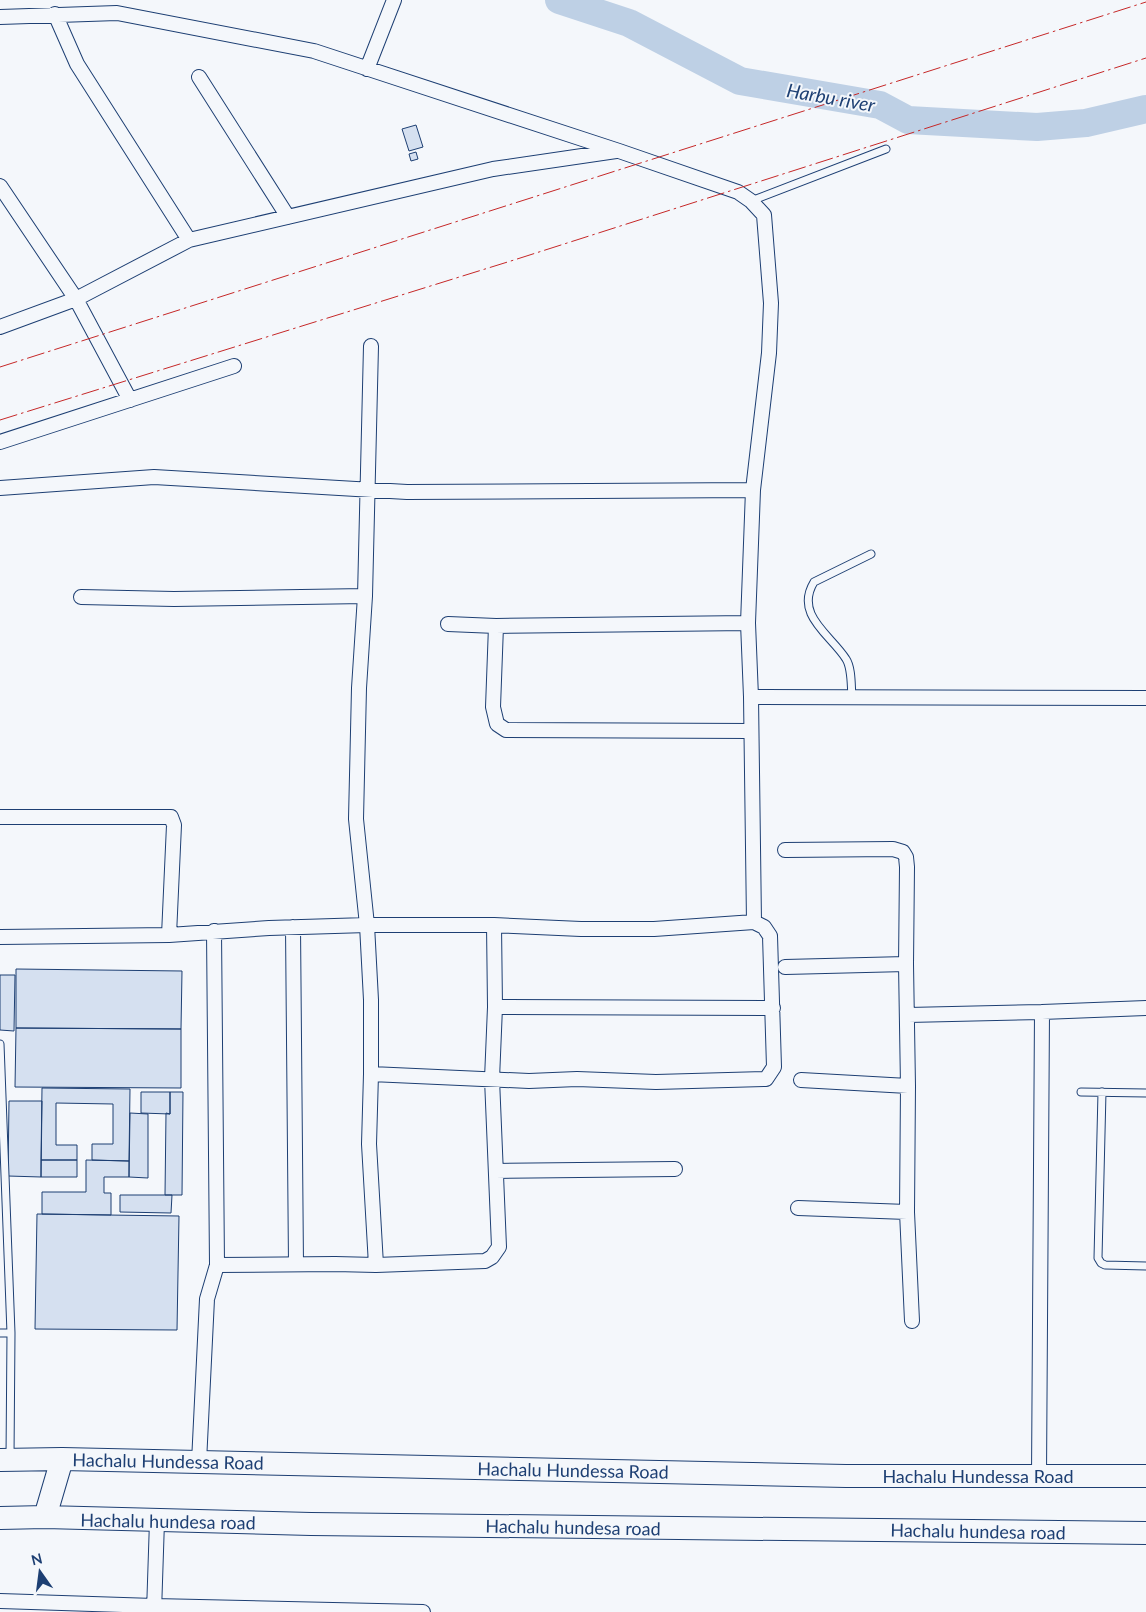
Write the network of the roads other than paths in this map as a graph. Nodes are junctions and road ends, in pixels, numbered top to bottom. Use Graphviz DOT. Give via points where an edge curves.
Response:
graph roads {
  1 [pos="394,0"];
  2 [pos="56,14"];
  3 [pos="0,18"];
  4 [pos="367,69"];
  5 [pos="200,77"];
  6 [pos="886,149"];
  7 [pos="619,151"];
  8 [pos="0,186"];
  9 [pos="751,200"];
  10 [pos="288,217"];
  11 [pos="188,240"];
  12 [pos="76,299"];
  13 [pos="0,327"];
  14 [pos="370,346"];
  15 [pos="234,366"];
  16 [pos="130,400"];
  17 [pos="0,442"];
  18 [pos="0,488"];
  19 [pos="367,490"];
  20 [pos="752,490"];
  21 [pos="871,554"];
  22 [pos="365,596"];
  23 [pos="81,597"];
  24 [pos="748,623"];
  25 [pos="448,624"];
  26 [pos="496,626"];
  27 [pos="751,697"];
  28 [pos="852,697"];
  29 [pos="1146,698"];
  30 [pos="750,731"];
  31 [pos="0,817"];
  32 [pos="785,850"];
  33 [pos="754,922"];
  34 [pos="367,925"];
  35 [pos="494,925"];
  36 [pos="293,927"];
  37 [pos="214,931"];
  38 [pos="168,935"];
  39 [pos="0,937"];
  40 [pos="906,964"];
  41 [pos="785,967"];
  42 [pos="495,1007"];
  43 [pos="772,1008"];
  44 [pos="1146,1008"];
  45 [pos="1042,1012"];
  46 [pos="908,1015"];
  47 [pos="0,1044"];
  48 [pos="371,1074"];
  49 [pos="492,1079"];
  50 [pos="801,1080"];
  51 [pos="908,1086"];
  52 [pos="1081,1092"];
  53 [pos="1102,1092"];
  54 [pos="1146,1093"];
  55 [pos="675,1169"];
  56 [pos="496,1171"];
  57 [pos="798,1208"];
  58 [pos="906,1212"];
  59 [pos="296,1264"];
  60 [pos="216,1265"];
  61 [pos="376,1265"];
  62 [pos="1146,1266"];
  63 [pos="912,1321"];
  64 [pos="0,1332"];
  65 [pos="11,1333"];
  66 [pos="62,1459"];
  67 [pos="5,1460"];
  68 [pos="199,1462"];
  69 [pos="1039,1476"];
  70 [pos="1146,1476"];
  71 [pos="45,1517"];
  72 [pos="0,1518"];
  73 [pos="157,1521"];
  74 [pos="1146,1533"];
  75 [pos="0,1601"];
  76 [pos="154,1609"];
  77 [pos="424,1612"];
  1 -- 4 [label="street"];
  2 -- 3 [label="street"];
  2 -- 4 [label="street" via="117,13 314,51"];
  2 -- 11 [label="street" via="77,64"];
  4 -- 7 [label="street"];
  5 -- 10 [label="street"];
  6 -- 9 [label="lane"];
  7 -- 9 [label="street" via="738,192"];
  7 -- 10 [label="street" via="493,169"];
  8 -- 12 [label="street"];
  9 -- 20 [label="street" via="764,215 771,303 769,353"];
  10 -- 11 [label="street"];
  11 -- 12 [label="street"];
  12 -- 13 [label="street"];
  12 -- 16 [label="street"];
  14 -- 19 [label="street"];
  15 -- 16 [label="street"];
  16 -- 17 [label="street"];
  18 -- 19 [label="street" via="154,477"];
  19 -- 20 [label="street"];
  19 -- 22 [label="street"];
  20 -- 24 [label="street"];
  21 -- 28 [label="lane" via="814,582 808,591 814,622 846,659"];
  22 -- 23 [label="street"];
  22 -- 34 [label="street" via="356,819"];
  24 -- 26 [label="street"];
  24 -- 27 [label="street"];
  25 -- 26 [label="street"];
  26 -- 30 [label="street" via="493,707 497,724 506,730"];
  27 -- 28 [label="street"];
  27 -- 30 [label="street"];
  28 -- 29 [label="street"];
  30 -- 33 [label="street"];
  31 -- 38 [label="street" via="171,817 174,824"];
  32 -- 40 [label="street" via="893,849 903,852 907,867"];
  33 -- 35 [label="street" via="654,929"];
  33 -- 43 [label="street" via="764,927 770,936"];
  34 -- 35 [label="street"];
  34 -- 36 [label="street"];
  34 -- 48 [label="street"];
  35 -- 42 [label="street"];
  36 -- 37 [label="street"];
  36 -- 59 [label="street"];
  37 -- 38 [label="street"];
  37 -- 60 [label="street"];
  38 -- 39 [label="street"];
  40 -- 41 [label="street"];
  40 -- 46 [label="street"];
  42 -- 43 [label="street"];
  42 -- 49 [label="street"];
  43 -- 49 [label="street" via="774,1067 766,1079 656,1082"];
  44 -- 45 [label="street"];
  45 -- 46 [label="street"];
  45 -- 69 [label="street"];
  46 -- 51 [label="street"];
  47 -- 65 [label="lane"];
  48 -- 49 [label="street"];
  48 -- 61 [label="street" via="369,1144"];
  49 -- 56 [label="street"];
  50 -- 51 [label="street"];
  51 -- 58 [label="street"];
  52 -- 53 [label="lane"];
  53 -- 54 [label="lane"];
  53 -- 62 [label="lane" via="1098,1258 1104,1265"];
  55 -- 56 [label="street"];
  56 -- 61 [label="street" via="499,1248 492,1257 485,1261"];
  57 -- 58 [label="street"];
  58 -- 63 [label="street"];
  59 -- 60 [label="street"];
  59 -- 61 [label="street"];
  60 -- 68 [label="street" via="207,1300"];
  64 -- 65 [label="lane"];
  65 -- 67 [label="lane"];
  66 -- 67 [label="main road, Hachalu Hundessa Road"];
  66 -- 68 [label="main road, Hachalu Hundessa Road"];
  66 -- 71 [label="main road"];
  68 -- 69 [label="main road, Hachalu Hundessa Road" via="846,1476"];
  69 -- 70 [label="main road, Hachalu Hundessa Road"];
  71 -- 72 [label="main road, Hachalu hundesa road"];
  71 -- 73 [label="main road, Hachalu hundesa road"];
  73 -- 74 [label="main road, Hachalu hundesa road"];
  73 -- 76 [label="street"];
  75 -- 76 [label="street"];
  76 -- 77 [label="street"];
}
